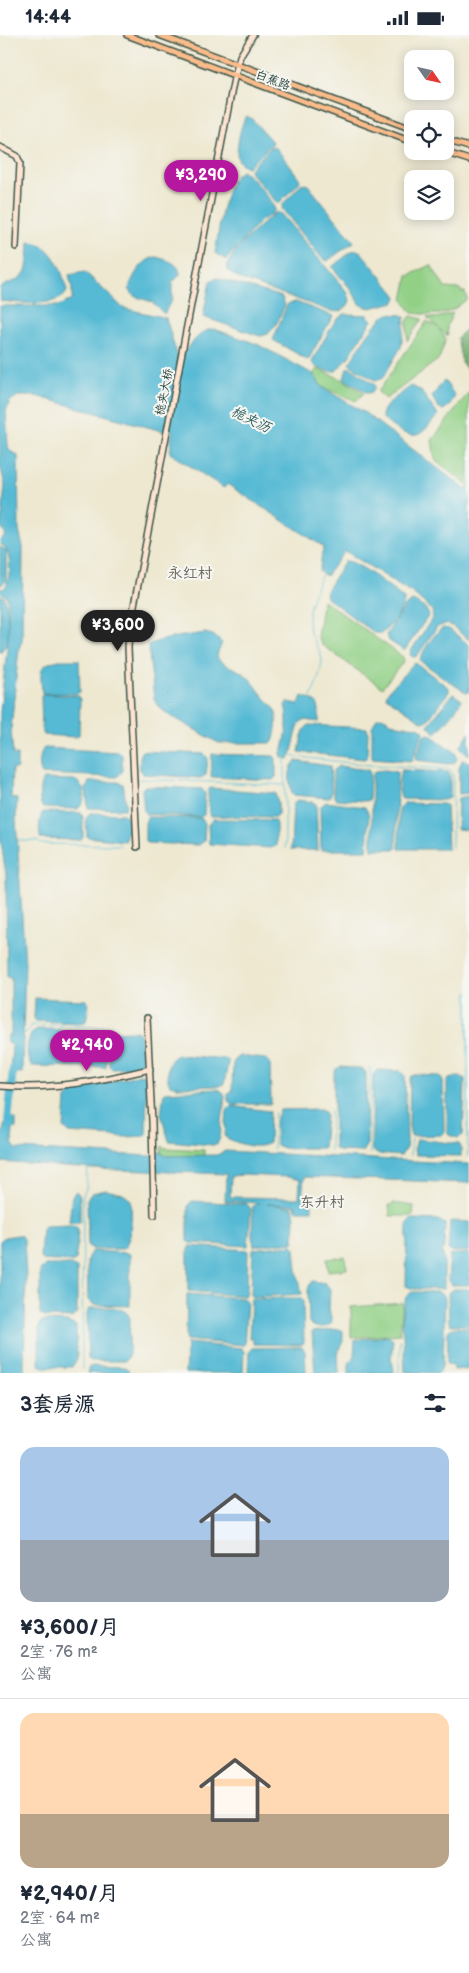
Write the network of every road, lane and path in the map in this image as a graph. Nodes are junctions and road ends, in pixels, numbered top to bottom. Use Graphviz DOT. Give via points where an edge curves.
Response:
graph roads {
  1 [pos="128,35"];
  2 [pos="160,35"];
  3 [pos="252,35"];
  4 [pos="238,65"];
  5 [pos="235,76"];
  6 [pos="404,126"];
  7 [pos="404,139"];
  8 [pos="454,143"];
  9 [pos="0,147"];
  10 [pos="469,147"];
  11 [pos="454,155"];
  12 [pos="469,160"];
  13 [pos="16,247"];
  14 [pos="137,847"];
  15 [pos="147,1018"];
  16 [pos="150,1069"];
  17 [pos="0,1086"];
  18 [pos="154,1215"];
  1 -- 5 [label="main road, 白蕉路"];
  2 -- 4 [label="main road, 白蕉路"];
  3 -- 4 [label="street, 桅夹大桥"];
  4 -- 5 [label="street, 桅夹大桥"];
  4 -- 6 [label="main road, 白蕉路"];
  5 -- 7 [label="main road, 白蕉路"];
  5 -- 14 [label="street, 桅夹大桥" via="129,633"];
  8 -- 10 [label="main road"];
  9 -- 13 [label="street" via="17,156 20,163"];
  11 -- 12 [label="main road"];
  15 -- 16 [label="street"];
  16 -- 17 [label="street" via="73,1085"];
  16 -- 18 [label="street"];
}
